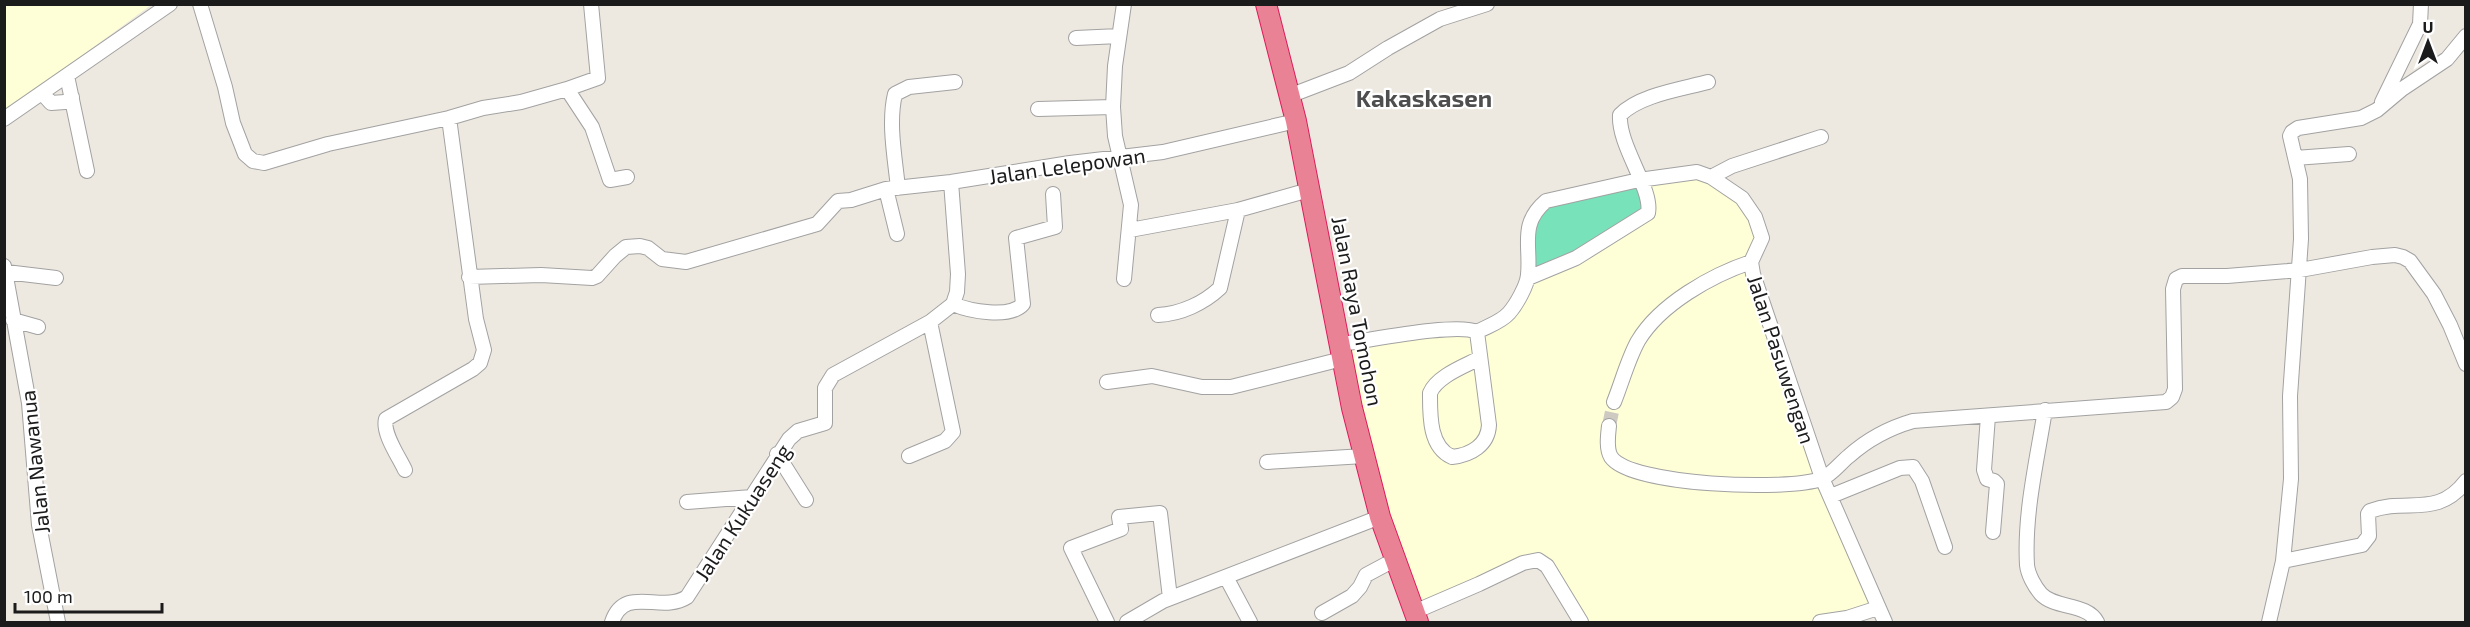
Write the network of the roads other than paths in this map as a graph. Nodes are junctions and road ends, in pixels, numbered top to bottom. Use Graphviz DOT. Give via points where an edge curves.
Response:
graph roads {
  1 [pos="170,4"];
  2 [pos="200,4"];
  3 [pos="591,4"];
  4 [pos="1124,4"];
  5 [pos="1266,4"];
  6 [pos="1487,4"];
  7 [pos="2421,4"];
  8 [pos="1119,36"];
  9 [pos="2466,36"];
  10 [pos="1076,38"];
  11 [pos="67,76"];
  12 [pos="955,82"];
  13 [pos="1708,82"];
  14 [pos="567,89"];
  15 [pos="42,93"];
  16 [pos="1288,96"];
  17 [pos="72,97"];
  18 [pos="1113,107"];
  19 [pos="1038,109"];
  20 [pos="2377,110"];
  21 [pos="449,118"];
  22 [pos="4,119"];
  23 [pos="1296,121"];
  24 [pos="1821,137"];
  25 [pos="2349,154"];
  26 [pos="1120,156"];
  27 [pos="2295,158"];
  28 [pos="87,171"];
  29 [pos="627,177"];
  30 [pos="1711,177"];
  31 [pos="1639,180"];
  32 [pos="951,182"];
  33 [pos="892,188"];
  34 [pos="1309,190"];
  35 [pos="1053,194"];
  36 [pos="1238,210"];
  37 [pos="1130,230"];
  38 [pos="897,234"];
  39 [pos="1751,262"];
  40 [pos="5,269"];
  41 [pos="2300,270"];
  42 [pos="470,277"];
  43 [pos="56,278"];
  44 [pos="1528,278"];
  45 [pos="1124,279"];
  46 [pos="953,304"];
  47 [pos="1158,315"];
  48 [pos="13,320"];
  49 [pos="930,322"];
  50 [pos="38,327"];
  51 [pos="1477,332"];
  52 [pos="1341,351"];
  53 [pos="1480,358"];
  54 [pos="2466,364"];
  55 [pos="1107,382"];
  56 [pos="1614,402"];
  57 [pos="2045,410"];
  58 [pos="1988,416"];
  59 [pos="1609,426"];
  60 [pos="777,454"];
  61 [pos="909,456"];
  62 [pos="1364,456"];
  63 [pos="1266,462"];
  64 [pos="405,470"];
  65 [pos="1822,478"];
  66 [pos="2466,481"];
  67 [pos="752,496"];
  68 [pos="1831,496"];
  69 [pos="806,500"];
  70 [pos="687,502"];
  71 [pos="1380,517"];
  72 [pos="1993,532"];
  73 [pos="1945,547"];
  74 [pos="1394,560"];
  75 [pos="2283,561"];
  76 [pos="1226,577"];
  77 [pos="1170,598"];
  78 [pos="1878,608"];
  79 [pos="1322,613"];
  80 [pos="1416,617"];
  81 [pos="58,622"];
  82 [pos="612,622"];
  83 [pos="1107,622"];
  84 [pos="1126,622"];
  85 [pos="1250,622"];
  86 [pos="1581,622"];
  87 [pos="1820,622"];
  88 [pos="1885,622"];
  89 [pos="2097,622"];
  90 [pos="2269,622"];
  1 -- 11 [label="street"];
  2 -- 21 [label="street" via="233,123 245,154 253,161 264,163 328,144"];
  3 -- 14 [label="street" via="598,78"];
  4 -- 8 [label="street"];
  5 -- 16 [label="highway, Jalan Raya Tomohon"];
  6 -- 16 [label="street" via="1440,19 1349,73"];
  7 -- 20 [label="street" via="2420,24"];
  8 -- 10 [label="street"];
  8 -- 18 [label="street"];
  9 -- 20 [label="street" via="2447,59"];
  11 -- 15 [label="street"];
  11 -- 17 [label="street"];
  12 -- 33 [label="street" via="909,87 895,94"];
  13 -- 31 [label="street" via="1662,94 1620,115"];
  14 -- 21 [label="street"];
  14 -- 29 [label="street" via="592,127 610,180"];
  15 -- 17 [label="street" via="57,104"];
  15 -- 22 [label="street"];
  16 -- 23 [label="highway, Jalan Raya Tomohon"];
  17 -- 28 [label="street"];
  18 -- 19 [label="street"];
  18 -- 26 [label="street"];
  20 -- 27 [label="street" via="2361,118 2298,128 2289,140"];
  21 -- 42 [label="street"];
  23 -- 26 [label="street, Jalan Lelepowan" via="1163,152"];
  23 -- 34 [label="highway, Jalan Raya Tomohon"];
  24 -- 30 [label="street" via="1732,166"];
  25 -- 27 [label="street"];
  26 -- 32 [label="street, Jalan Lelepowan"];
  26 -- 37 [label="street" via="1131,205"];
  27 -- 41 [label="street" via="2301,196"];
  30 -- 31 [label="street, Jalan Pasuwengan" via="1697,172"];
  30 -- 39 [label="street, Jalan Pasuwengan" via="1742,198 1755,217 1762,238"];
  31 -- 44 [label="street" via="1648,213 1576,258"];
  31 -- 44 [label="street, Jalan Pasuwengan" via="1565,195 1538,208 1528,226"];
  32 -- 33 [label="street, Jalan Lelepowan"];
  32 -- 46 [label="street" via="958,274"];
  33 -- 38 [label="street"];
  33 -- 42 [label="street, Jalan Lelepowan" via="838,201 817,224 686,262 662,259 648,248 635,246 621,250 592,278 530,274"];
  34 -- 36 [label="street"];
  34 -- 52 [label="highway, Jalan Raya Tomohon"];
  35 -- 46 [label="street" via="1055,227 1016,238 1021,307 978,312"];
  36 -- 37 [label="street"];
  36 -- 47 [label="street" via="1220,288 1188,309"];
  37 -- 45 [label="street"];
  39 -- 56 [label="street" via="1700,285 1652,324 1638,341"];
  39 -- 65 [label="street, Jalan Pasuwengan"];
  40 -- 43 [label="street"];
  40 -- 48 [label="street, Jalan Nawanua"];
  41 -- 54 [label="street" via="2395,255 2410,261 2438,302"];
  41 -- 57 [label="street" via="2181,276 2174,289 2172,397 2166,402"];
  41 -- 75 [label="street" via="2290,396 2291,479"];
  42 -- 64 [label="street" via="483,357 473,369 386,420 387,433"];
  44 -- 51 [label="street, Jalan Pasuwengan" via="1509,313"];
  46 -- 49 [label="street, Jalan Kukuaseng"];
  48 -- 50 [label="street"];
  48 -- 81 [label="street, Jalan Nawanua" via="29,403 39,525"];
  49 -- 60 [label="street, Jalan Kukuaseng" via="833,375 825,388 825,423 798,431"];
  49 -- 61 [label="street" via="953,432 945,441"];
  51 -- 52 [label="street" via="1428,332"];
  51 -- 53 [label="street"];
  52 -- 55 [label="street" via="1231,387 1202,387 1152,376"];
  52 -- 62 [label="highway, Jalan Raya Tomohon"];
  53 -- 53 [label="street" via="1446,376 1430,393 1436,443 1452,457 1473,452 1489,433"];
  57 -- 58 [label="street"];
  57 -- 89 [label="street" via="2027,567 2042,595 2088,613"];
  58 -- 65 [label="street" via="1912,421 1896,426 1879,434"];
  58 -- 72 [label="street" via="1984,470 1987,479 1996,484"];
  59 -- 65 [label="street" via="1611,457 1623,467 1678,480 1741,486 1802,483"];
  60 -- 67 [label="street, Jalan Kukuaseng"];
  60 -- 69 [label="street"];
  62 -- 63 [label="street"];
  62 -- 71 [label="highway, Jalan Raya Tomohon"];
  65 -- 68 [label="street, Jalan Pasuwengan"];
  66 -- 75 [label="street" via="2440,502 2370,511 2369,536 2362,545"];
  67 -- 70 [label="street"];
  67 -- 82 [label="street, Jalan Kukuaseng" via="687,597 626,604 617,610"];
  68 -- 73 [label="street" via="1900,468 1913,467 1922,481"];
  68 -- 78 [label="street, Jalan Pasuwengan"];
  71 -- 74 [label="highway, Jalan Raya Tomohon"];
  71 -- 76 [label="street"];
  74 -- 79 [label="street" via="1366,575 1352,596"];
  74 -- 80 [label="highway, Jalan Raya Tomohon"];
  75 -- 90 [label="street"];
  76 -- 77 [label="street"];
  76 -- 85 [label="street"];
  77 -- 83 [label="street" via="1160,513 1119,518 1121,529 1071,548"];
  77 -- 84 [label="street"];
  78 -- 87 [label="street"];
  78 -- 88 [label="street, Jalan Pasuwengan"];
  80 -- 86 [label="street" via="1479,584 1538,560 1547,566"];
}
